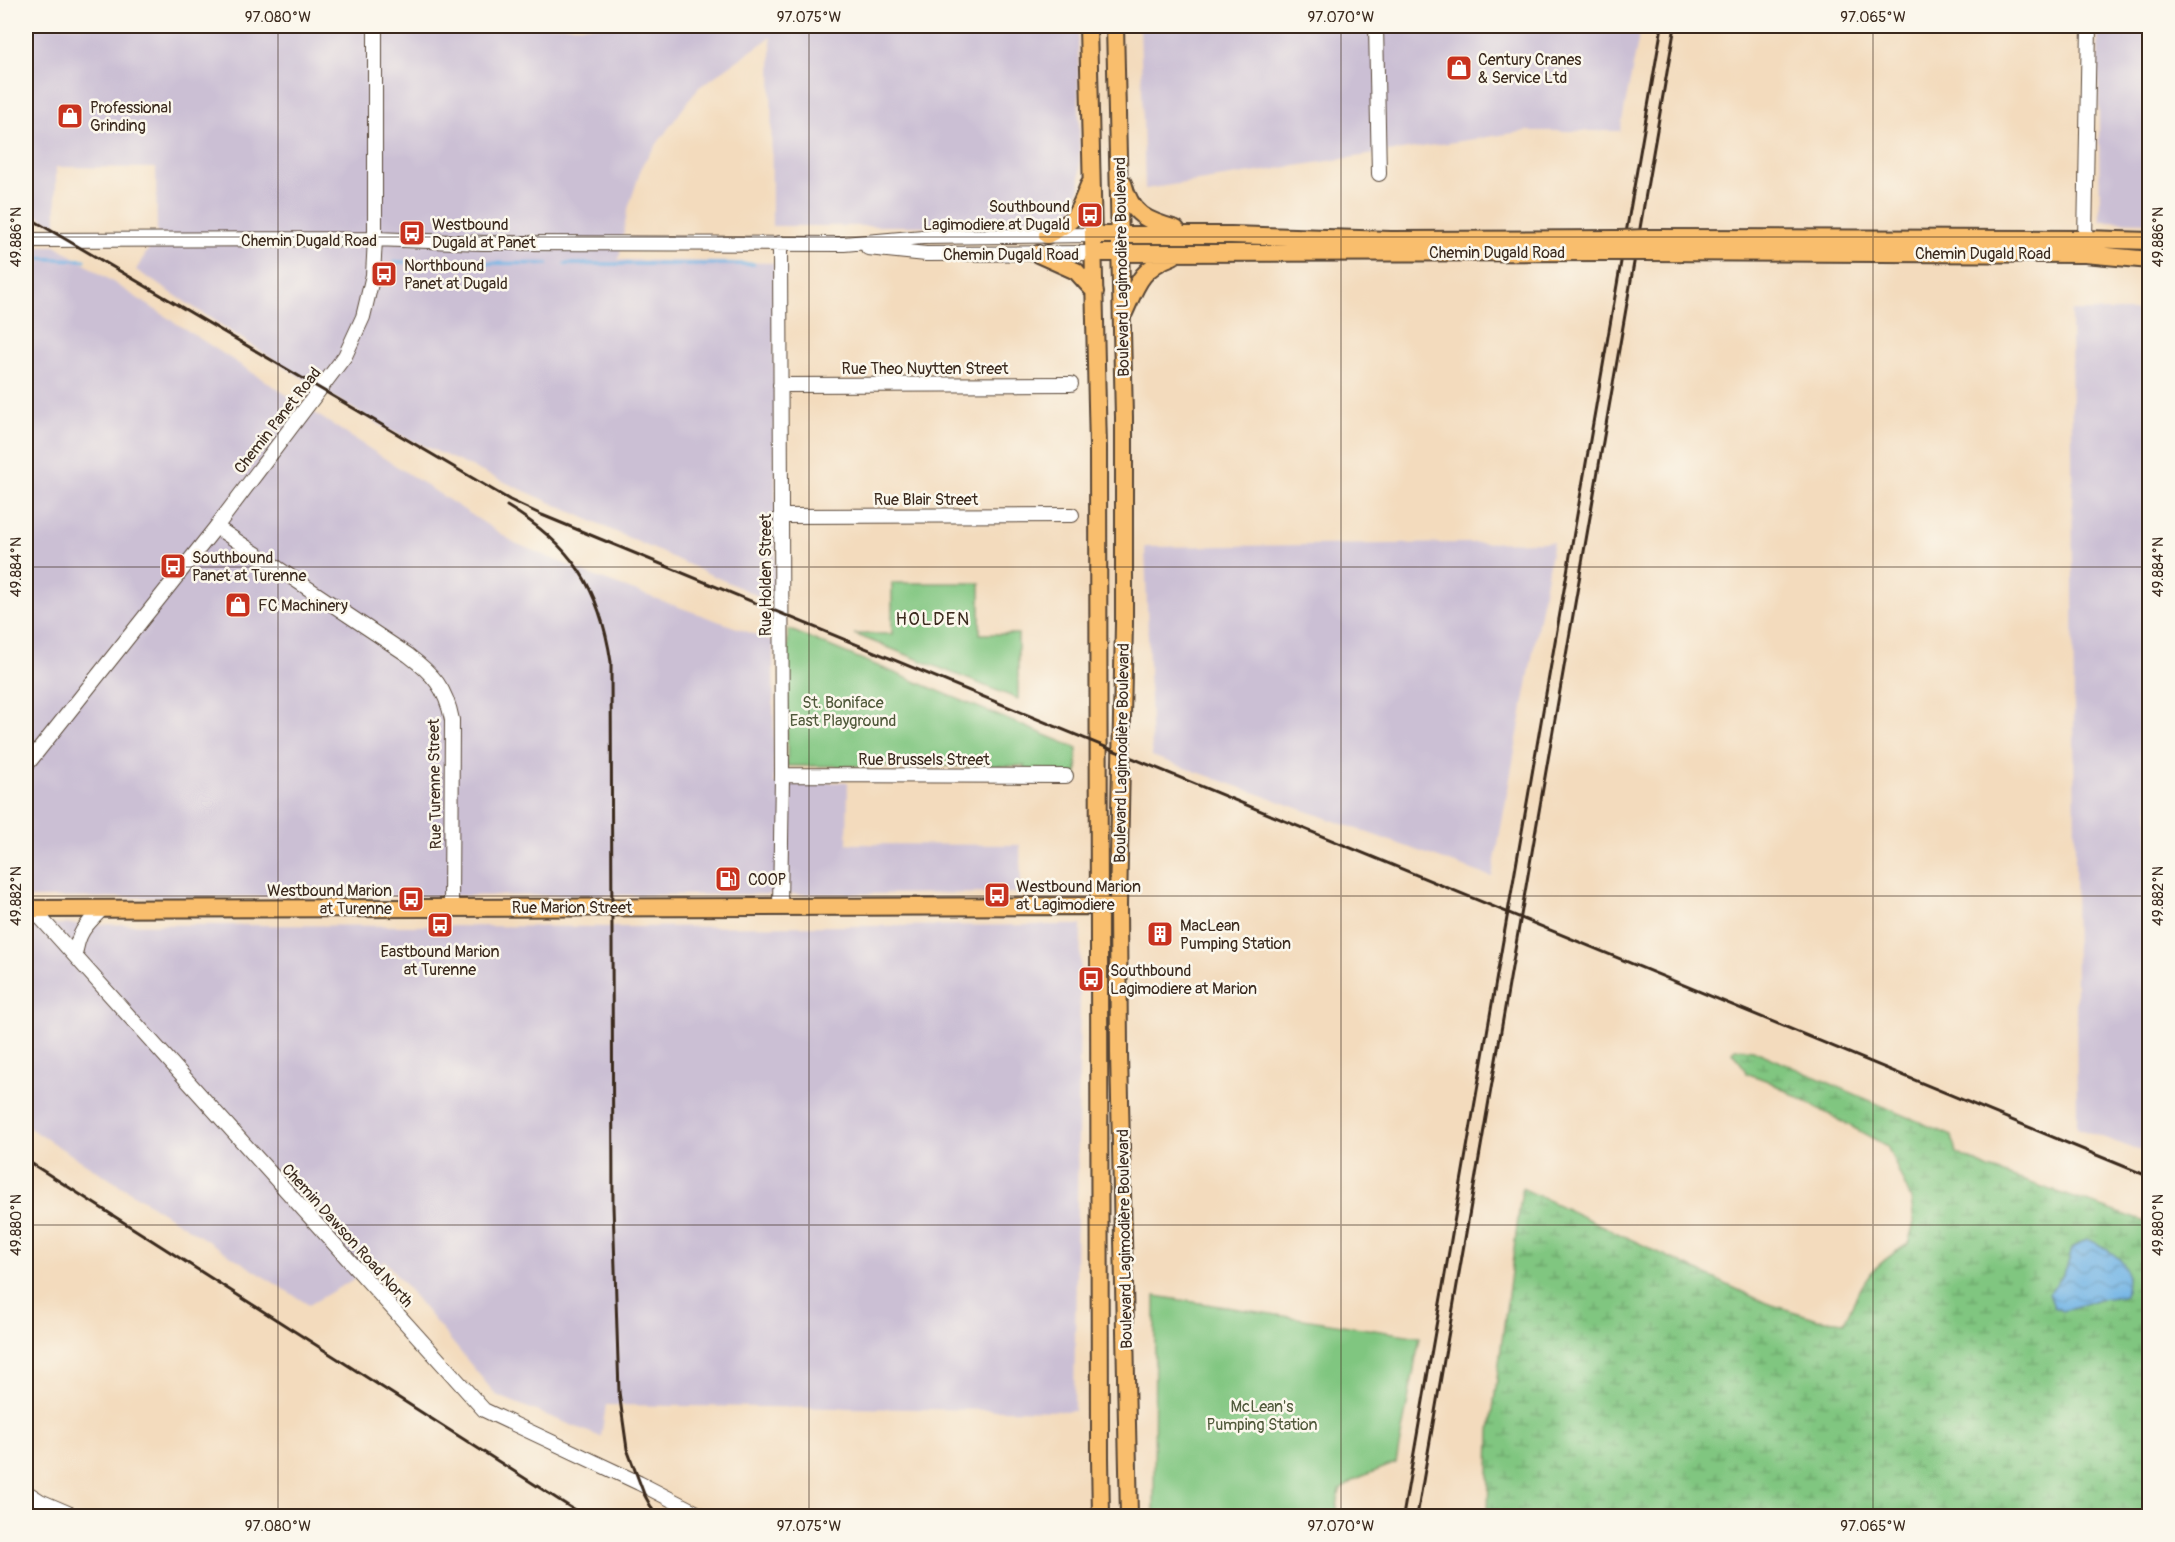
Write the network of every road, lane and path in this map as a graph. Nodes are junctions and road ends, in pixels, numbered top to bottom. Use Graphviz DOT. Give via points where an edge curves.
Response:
graph roads {
  1 [pos="375,26"];
  2 [pos="1088,26"];
  3 [pos="1115,26"];
  4 [pos="1376,26"];
  5 [pos="2089,26"];
  6 [pos="1119,165"];
  7 [pos="1379,174"];
  8 [pos="1092,178"];
  9 [pos="1047,235"];
  10 [pos="1094,235"];
  11 [pos="1120,235"];
  12 [pos="1194,235"];
  13 [pos="375,239"];
  14 [pos="2085,239"];
  15 [pos="26,240"];
  16 [pos="2150,241"];
  17 [pos="780,243"];
  18 [pos="844,244"];
  19 [pos="1618,245"];
  20 [pos="1645,245"];
  21 [pos="1121,253"];
  22 [pos="1183,253"];
  23 [pos="1038,254"];
  24 [pos="1094,254"];
  25 [pos="2150,260"];
  26 [pos="1095,292"];
  27 [pos="1122,317"];
  28 [pos="1071,384"];
  29 [pos="780,385"];
  30 [pos="1072,515"];
  31 [pos="780,516"];
  32 [pos="216,527"];
  33 [pos="26,766"];
  34 [pos="782,775"];
  35 [pos="1066,776"];
  36 [pos="1118,905"];
  37 [pos="1099,906"];
  38 [pos="28,907"];
  39 [pos="780,907"];
  40 [pos="451,908"];
  41 [pos="102,909"];
  42 [pos="75,956"];
  43 [pos="26,1492"];
  44 [pos="44,1510"];
  45 [pos="75,1516"];
  46 [pos="703,1516"];
  47 [pos="1101,1516"];
  48 [pos="1129,1516"];
  1 -- 13 [label="street, Chemin Panet Road"];
  2 -- 8 [label="main road, Boulevard Lagimodière Boulevard"];
  3 -- 6 [label="main road, Boulevard Lagimodière Boulevard"];
  4 -- 7 [label="street"];
  5 -- 14 [label="street"];
  6 -- 11 [label="main road, Boulevard Lagimodière Boulevard"];
  6 -- 12 [label="main road" via="1125,193 1137,213"];
  8 -- 9 [label="main road" via="1079,212 1064,227"];
  8 -- 10 [label="main road, Boulevard Lagimodière Boulevard"];
  9 -- 10 [label="street, Chemin Dugald Road"];
  9 -- 18 [label="street, Chemin Dugald Road" via="923,237"];
  10 -- 11 [label="main road, Chemin Dugald Road"];
  10 -- 24 [label="main road, Boulevard Lagimodière Boulevard"];
  11 -- 12 [label="main road, Chemin Dugald Road"];
  11 -- 21 [label="main road, Boulevard Lagimodière Boulevard"];
  12 -- 19 [label="main road, Chemin Dugald Road"];
  13 -- 15 [label="street, Chemin Dugald Road"];
  13 -- 17 [label="street, Chemin Dugald Road"];
  13 -- 32 [label="street, Chemin Panet Road" via="373,275 363,317 345,356"];
  14 -- 16 [label="main road, Chemin Dugald Road"];
  14 -- 20 [label="main road, Chemin Dugald Road"];
  17 -- 18 [label="street, Chemin Dugald Road"];
  17 -- 29 [label="street, Rue Holden Street"];
  18 -- 23 [label="street, Chemin Dugald Road" via="926,254"];
  19 -- 20 [label="main road, Chemin Dugald Road, bridge"];
  19 -- 22 [label="main road, Chemin Dugald Road"];
  20 -- 25 [label="main road, Chemin Dugald Road" via="2085,254"];
  21 -- 22 [label="main road, Chemin Dugald Road"];
  21 -- 24 [label="main road, Chemin Dugald Road"];
  21 -- 27 [label="main road, Boulevard Lagimodière Boulevard"];
  22 -- 27 [label="main road" via="1148,269"];
  23 -- 24 [label="street, Chemin Dugald Road"];
  23 -- 26 [label="main road" via="1076,271"];
  24 -- 26 [label="main road, Boulevard Lagimodière Boulevard"];
  26 -- 37 [label="main road, Boulevard Lagimodière Boulevard"];
  27 -- 36 [label="main road, Boulevard Lagimodière Boulevard" via="1124,624"];
  28 -- 29 [label="street, Rue Theo Nuytten Street"];
  29 -- 31 [label="street, Rue Holden Street"];
  30 -- 31 [label="street, Rue Blair Street"];
  31 -- 34 [label="street, Rue Holden Street"];
  32 -- 33 [label="street, Chemin Panet Road"];
  32 -- 40 [label="street, Rue Turenne Street" via="408,655 439,683 452,720"];
  34 -- 35 [label="street, Rue Brussels Street"];
  34 -- 39 [label="street, Rue Holden Street"];
  36 -- 37 [label="main road, Rue Marion Street"];
  36 -- 48 [label="main road, Boulevard Lagimodière Boulevard"];
  37 -- 39 [label="main road, Rue Marion Street"];
  37 -- 47 [label="main road, Boulevard Lagimodière Boulevard"];
  38 -- 41 [label="main road, Rue Marion Street"];
  38 -- 42 [label="street, Chemin Dawson Road North"];
  39 -- 40 [label="main road, Rue Marion Street"];
  40 -- 41 [label="main road, Rue Marion Street"];
  41 -- 42 [label="street" via="81,931"];
  42 -- 46 [label="street, Chemin Dawson Road North" via="484,1410"];
  43 -- 44 [label="street"];
  44 -- 45 [label="street"];
}
